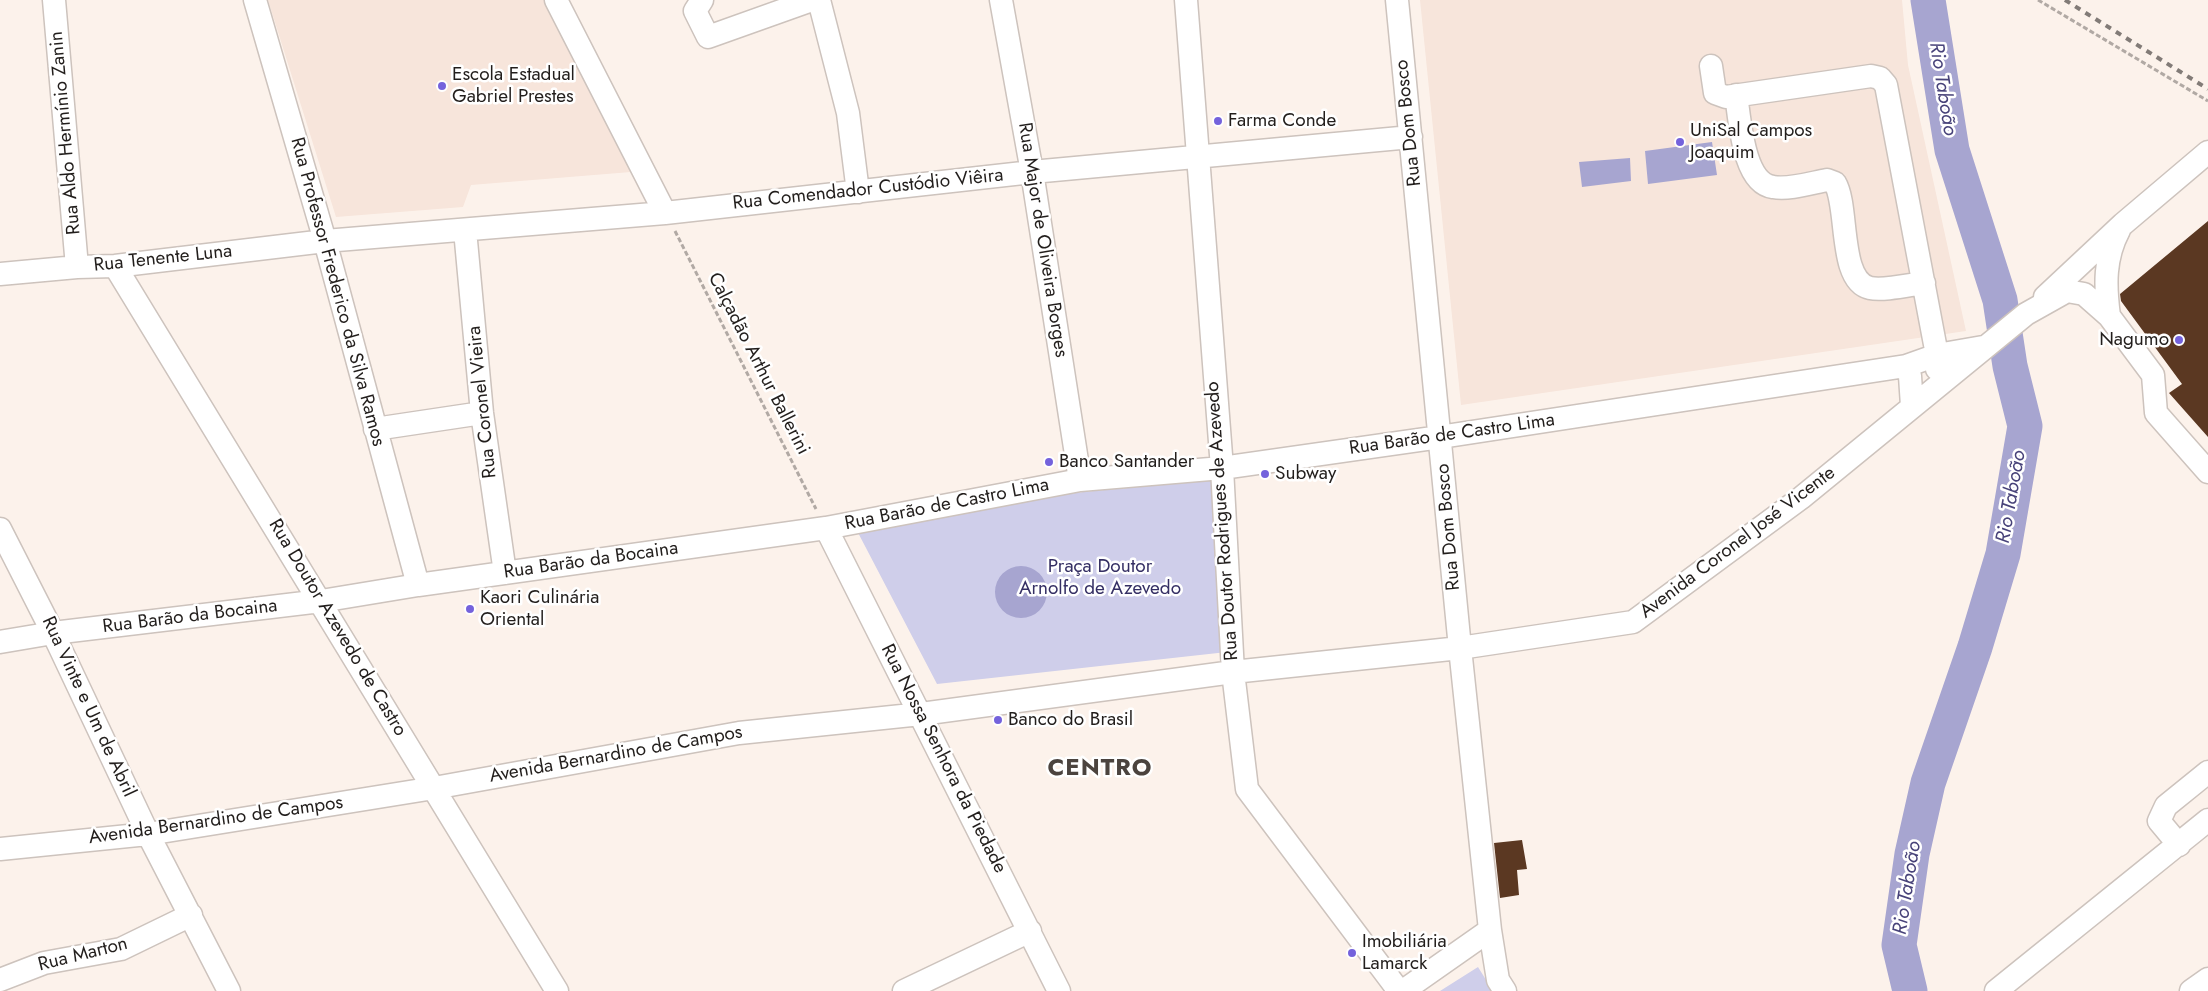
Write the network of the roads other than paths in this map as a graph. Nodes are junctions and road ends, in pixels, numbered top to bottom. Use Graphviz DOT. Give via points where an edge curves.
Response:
graph roads {
  1 [pos="54,0"];
  2 [pos="255,0"];
  3 [pos="556,0"];
  4 [pos="702,0"];
  5 [pos="812,0"];
  6 [pos="819,0"];
  7 [pos="1001,0"];
  8 [pos="1186,0"];
  9 [pos="1397,0"];
  10 [pos="1711,66"];
  11 [pos="1736,95"];
  12 [pos="1410,137"];
  13 [pos="2208,152"];
  14 [pos="1197,156"];
  15 [pos="2199,162"];
  16 [pos="1032,172"];
  17 [pos="858,192"];
  18 [pos="665,213"];
  19 [pos="2123,224"];
  20 [pos="465,230"];
  21 [pos="325,241"];
  22 [pos="115,266"];
  23 [pos="77,267"];
  24 [pos="0,274"];
  25 [pos="1924,283"];
  26 [pos="2026,314"];
  27 [pos="2109,316"];
  28 [pos="1991,344"];
  29 [pos="1937,355"];
  30 [pos="1906,366"];
  31 [pos="1934,388"];
  32 [pos="1912,406"];
  33 [pos="482,413"];
  34 [pos="375,429"];
  35 [pos="1440,438"];
  36 [pos="1222,468"];
  37 [pos="2208,472"];
  38 [pos="1080,480"];
  39 [pos="826,528"];
  40 [pos="0,529"];
  41 [pos="505,573"];
  42 [pos="418,585"];
  43 [pos="321,601"];
  44 [pos="54,633"];
  45 [pos="0,642"];
  46 [pos="1460,648"];
  47 [pos="1233,672"];
  48 [pos="921,714"];
  49 [pos="2208,772"];
  50 [pos="434,788"];
  51 [pos="2208,820"];
  52 [pos="148,834"];
  53 [pos="2179,845"];
  54 [pos="0,849"];
  55 [pos="192,915"];
  56 [pos="1490,930"];
  57 [pos="1030,931"];
  58 [pos="2208,979"];
  59 [pos="0,980"];
  60 [pos="1998,990"];
  61 [pos="229,991"];
  62 [pos="557,991"];
  63 [pos="904,991"];
  64 [pos="1059,991"];
  65 [pos="1401,991"];
  66 [pos="1505,991"];
  67 [pos="2191,991"];
  1 -- 23 [label="street, Rua Aldo Hermínio Zanin"];
  2 -- 21 [label="street, Rua Professor Frederico da Silva Ramos"];
  3 -- 18 [label="street"];
  4 -- 5 [label="street" via="695,11 708,37"];
  6 -- 17 [label="street" via="848,113"];
  7 -- 16 [label="street, Rua Major de Oliveira Borges"];
  8 -- 14 [label="street, Rua Doutor Rodrigues de Azevedo"];
  9 -- 12 [label="street, Rua Dom Bosco"];
  10 -- 11 [label="street" via="1715,93 1726,97"];
  11 -- 25 [label="street" via="1746,156 1756,178 1775,188 1827,180 1834,183 1842,207 1849,261 1861,285 1871,288"];
  11 -- 25 [label="street" via="1871,76 1880,78 1886,85"];
  12 -- 14 [label="street, Rua Comendador Custódio Viêira"];
  12 -- 35 [label="street, Rua Dom Bosco"];
  13 -- 15 [label="street"];
  14 -- 16 [label="street, Rua Comendador Custódio Viêira"];
  14 -- 36 [label="street, Rua Doutor Rodrigues de Azevedo"];
  15 -- 19 [label="street"];
  16 -- 17 [label="street, Rua Comendador Custódio Viêira"];
  16 -- 38 [label="street, Rua Major de Oliveira Borges"];
  17 -- 18 [label="street, Rua Comendador Custódio Viêira"];
  18 -- 20 [label="street, Rua Comendador Custódio Viêira"];
  19 -- 26 [label="street"];
  19 -- 27 [label="street" via="2111,245 2105,283"];
  20 -- 21 [label="street, Rua Comendador Custódio Viêira"];
  20 -- 33 [label="street, Rua Coronel Vieira"];
  21 -- 22 [label="street, Rua Tenente Luna"];
  21 -- 34 [label="street, Rua Professor Frederico da Silva Ramos"];
  22 -- 23 [label="street, Rua Tenente Luna"];
  22 -- 43 [label="street, Rua Doutor Azevedo de Castro"];
  23 -- 24 [label="street, Rua Tenente Luna"];
  25 -- 29 [label="street"];
  26 -- 27 [label="street" via="2067,291 2084,294"];
  26 -- 28 [label="street, Avenida Coronel José Vicente"];
  27 -- 37 [label="street" via="2154,375 2156,413"];
  28 -- 29 [label="street, Rua Barão de Castro Lima"];
  28 -- 31 [label="street, Avenida Coronel José Vicente"];
  29 -- 30 [label="street, Rua Barão de Castro Lima"];
  29 -- 31 [label="street"];
  30 -- 32 [label="street"];
  30 -- 35 [label="street, Rua Barão de Castro Lima"];
  31 -- 32 [label="street, Avenida Coronel José Vicente"];
  32 -- 46 [label="street, Avenida Coronel José Vicente" via="1801,498 1633,622"];
  33 -- 34 [label="street"];
  33 -- 41 [label="street, Rua Coronel Vieira"];
  34 -- 42 [label="street, Rua Professor Frederico da Silva Ramos"];
  35 -- 36 [label="street, Rua Barão de Castro Lima"];
  35 -- 46 [label="street, Rua Dom Bosco"];
  36 -- 38 [label="street, Rua Barão de Castro Lima"];
  36 -- 47 [label="street, Rua Doutor Rodrigues de Azevedo"];
  38 -- 39 [label="street, Rua Barão de Castro Lima"];
  39 -- 41 [label="street, Rua Barão da Bocaina"];
  39 -- 48 [label="street, Rua Nossa Senhora da Piedade"];
  40 -- 44 [label="street, Rua Vinte e Um de Abril"];
  41 -- 42 [label="street, Rua Barão da Bocaina"];
  42 -- 43 [label="street, Rua Barão da Bocaina"];
  43 -- 44 [label="street, Rua Barão da Bocaina"];
  43 -- 50 [label="street, Rua Doutor Azevedo de Castro"];
  44 -- 45 [label="street, Rua Barão da Bocaina"];
  44 -- 52 [label="street, Rua Vinte e Um de Abril"];
  46 -- 47 [label="street, Avenida Coronel José Vicente"];
  46 -- 56 [label="street, Rua Dom Bosco"];
  47 -- 48 [label="street, Avenida Bernardino de Campos"];
  47 -- 65 [label="street, Rua Doutor Rodrigues de Azevedo" via="1247,789"];
  48 -- 50 [label="street, Avenida Bernardino de Campos" via="739,733"];
  48 -- 57 [label="street, Rua Nossa Senhora da Piedade"];
  49 -- 53 [label="street" via="2166,806 2159,821"];
  50 -- 52 [label="street, Avenida Bernardino de Campos"];
  50 -- 62 [label="street, Rua Doutor Azevedo de Castro"];
  51 -- 53 [label="street"];
  52 -- 54 [label="street, Avenida Bernardino de Campos"];
  52 -- 55 [label="street, Rua Vinte e Um de Abril"];
  53 -- 60 [label="street"];
  55 -- 59 [label="street, Rua Marton" via="121,949 44,963"];
  55 -- 61 [label="street, Rua Vinte e Um de Abril"];
  56 -- 65 [label="street"];
  56 -- 66 [label="street, Rua Dom Bosco" via="1498,980"];
  57 -- 63 [label="street"];
  57 -- 64 [label="street, Rua Nossa Senhora da Piedade"];
  58 -- 67 [label="street"];
}
